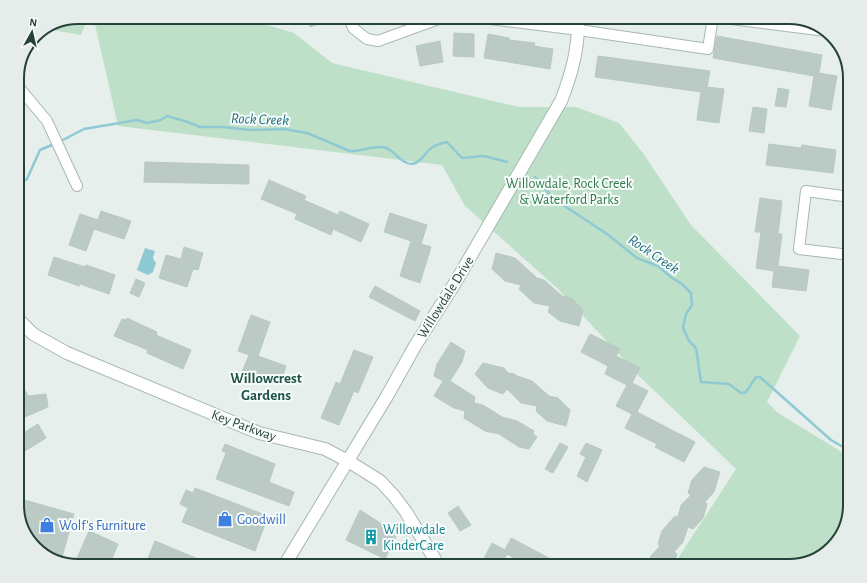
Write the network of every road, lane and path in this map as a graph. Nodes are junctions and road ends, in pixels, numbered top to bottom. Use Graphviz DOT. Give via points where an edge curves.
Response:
graph roads {
  1 [pos="352,24"];
  2 [pos="424,24"];
  3 [pos="531,24"];
  4 [pos="579,24"];
  5 [pos="712,24"];
  6 [pos="771,24"];
  7 [pos="812,29"];
  8 [pos="579,30"];
  9 [pos="24,93"];
  10 [pos="77,186"];
  11 [pos="843,196"];
  12 [pos="843,254"];
  13 [pos="24,325"];
  14 [pos="348,461"];
  15 [pos="288,559"];
  16 [pos="435,559"];
  1 -- 2 [label="street" via="367,39 378,40"];
  3 -- 8 [label="street"];
  4 -- 8 [label="street, Willowdale Drive"];
  5 -- 8 [label="street" via="708,49"];
  6 -- 7 [label="street"];
  8 -- 14 [label="street, Willowdale Drive" via="573,70 561,101"];
  9 -- 10 [label="street" via="47,121"];
  11 -- 12 [label="street" via="806,191 799,249"];
  13 -- 14 [label="street, Key Parkway" via="33,334 67,353 259,433 325,449"];
  14 -- 15 [label="street, Willowdale Drive"];
  14 -- 16 [label="street, Key Parkway" via="380,481 394,496"];
}
